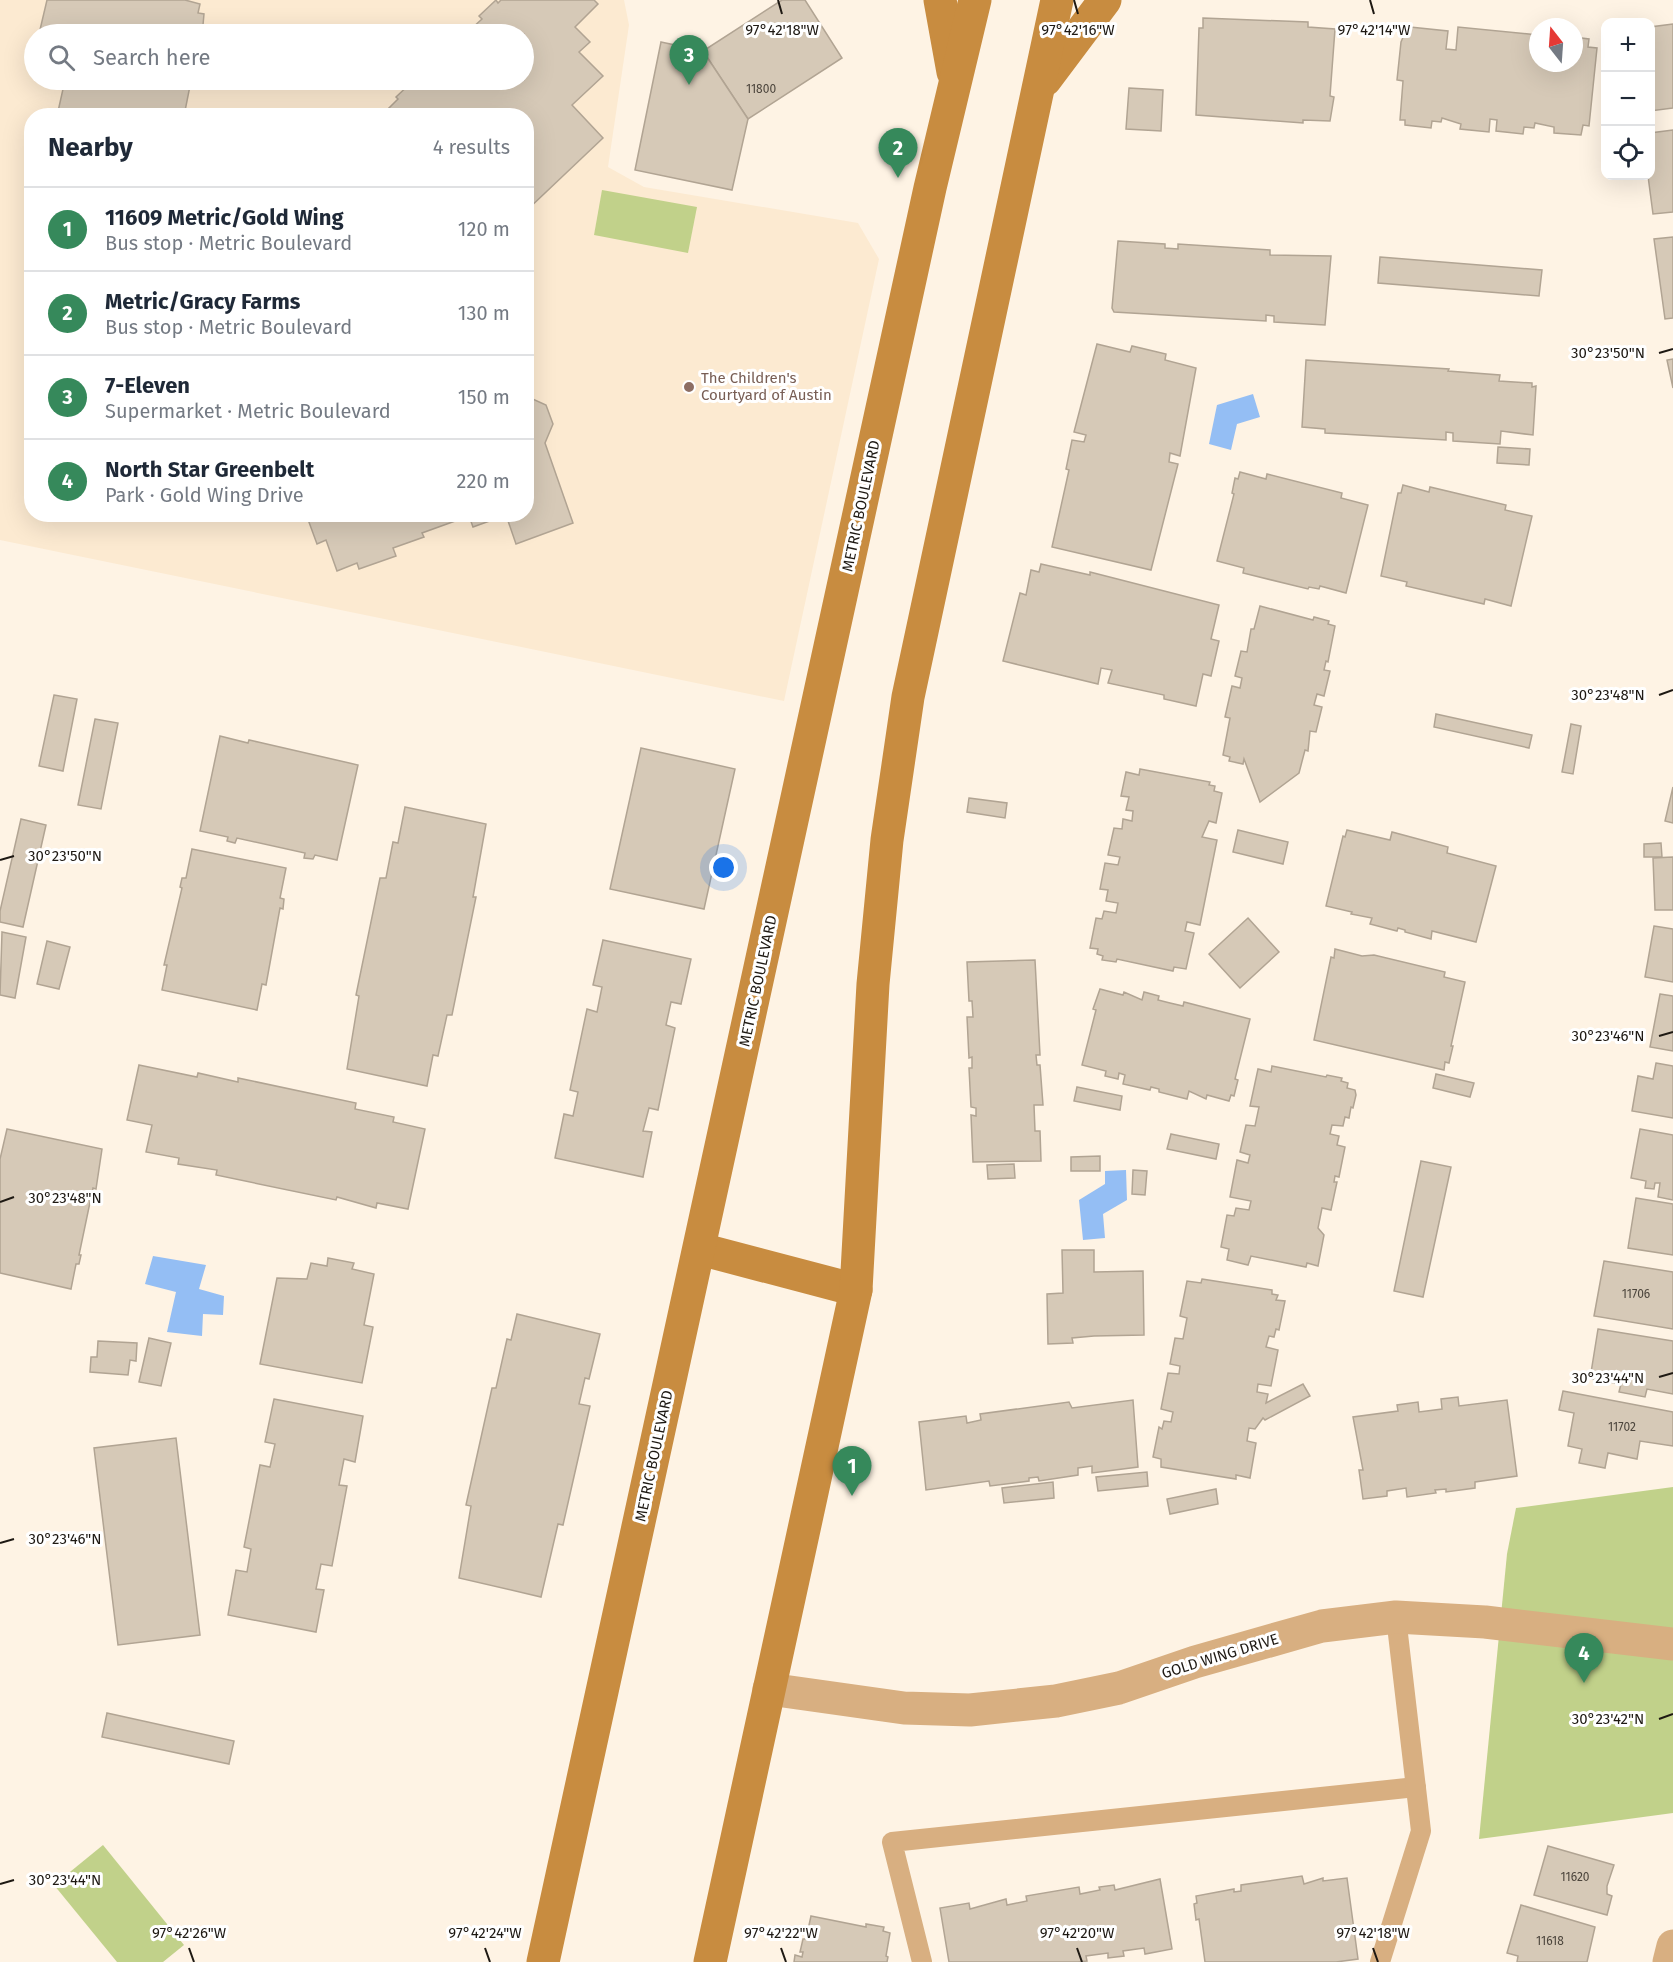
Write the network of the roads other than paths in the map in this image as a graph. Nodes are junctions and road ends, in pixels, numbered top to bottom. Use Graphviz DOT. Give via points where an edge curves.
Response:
graph roads {
  1 [pos="940,0"];
  2 [pos="975,0"];
  3 [pos="1057,0"];
  4 [pos="1105,0"];
  5 [pos="956,86"];
  6 [pos="1040,86"];
  7 [pos="700,1249"];
  8 [pos="856,1290"];
  9 [pos="1395,1617"];
  10 [pos="1673,1644"];
  11 [pos="770,1689"];
  12 [pos="1416,1787"];
  13 [pos="1673,1946"];
  14 [pos="543,1962"];
  15 [pos="710,1962"];
  16 [pos="921,1962"];
  17 [pos="1380,1962"];
  18 [pos="1669,1962"];
  1 -- 5 [label="main road"];
  2 -- 5 [label="main road, METRIC BOULEVARD"];
  3 -- 6 [label="main road"];
  4 -- 6 [label="main road"];
  5 -- 7 [label="main road, METRIC BOULEVARD" via="930,188"];
  6 -- 8 [label="main road" via="908,697 887,840 873,984"];
  7 -- 8 [label="main road"];
  7 -- 14 [label="main road, METRIC BOULEVARD"];
  8 -- 11 [label="main road"];
  9 -- 10 [label="street, GOLD WING DRIVE" via="1485,1622"];
  9 -- 11 [label="street, GOLD WING DRIVE" via="1322,1626 1119,1688 1056,1701 970,1710 904,1708"];
  9 -- 12 [label="lane"];
  11 -- 15 [label="main road"];
  12 -- 16 [label="lane" via="892,1842"];
  12 -- 17 [label="lane" via="1421,1831"];
  13 -- 18 [label="street"];
}
